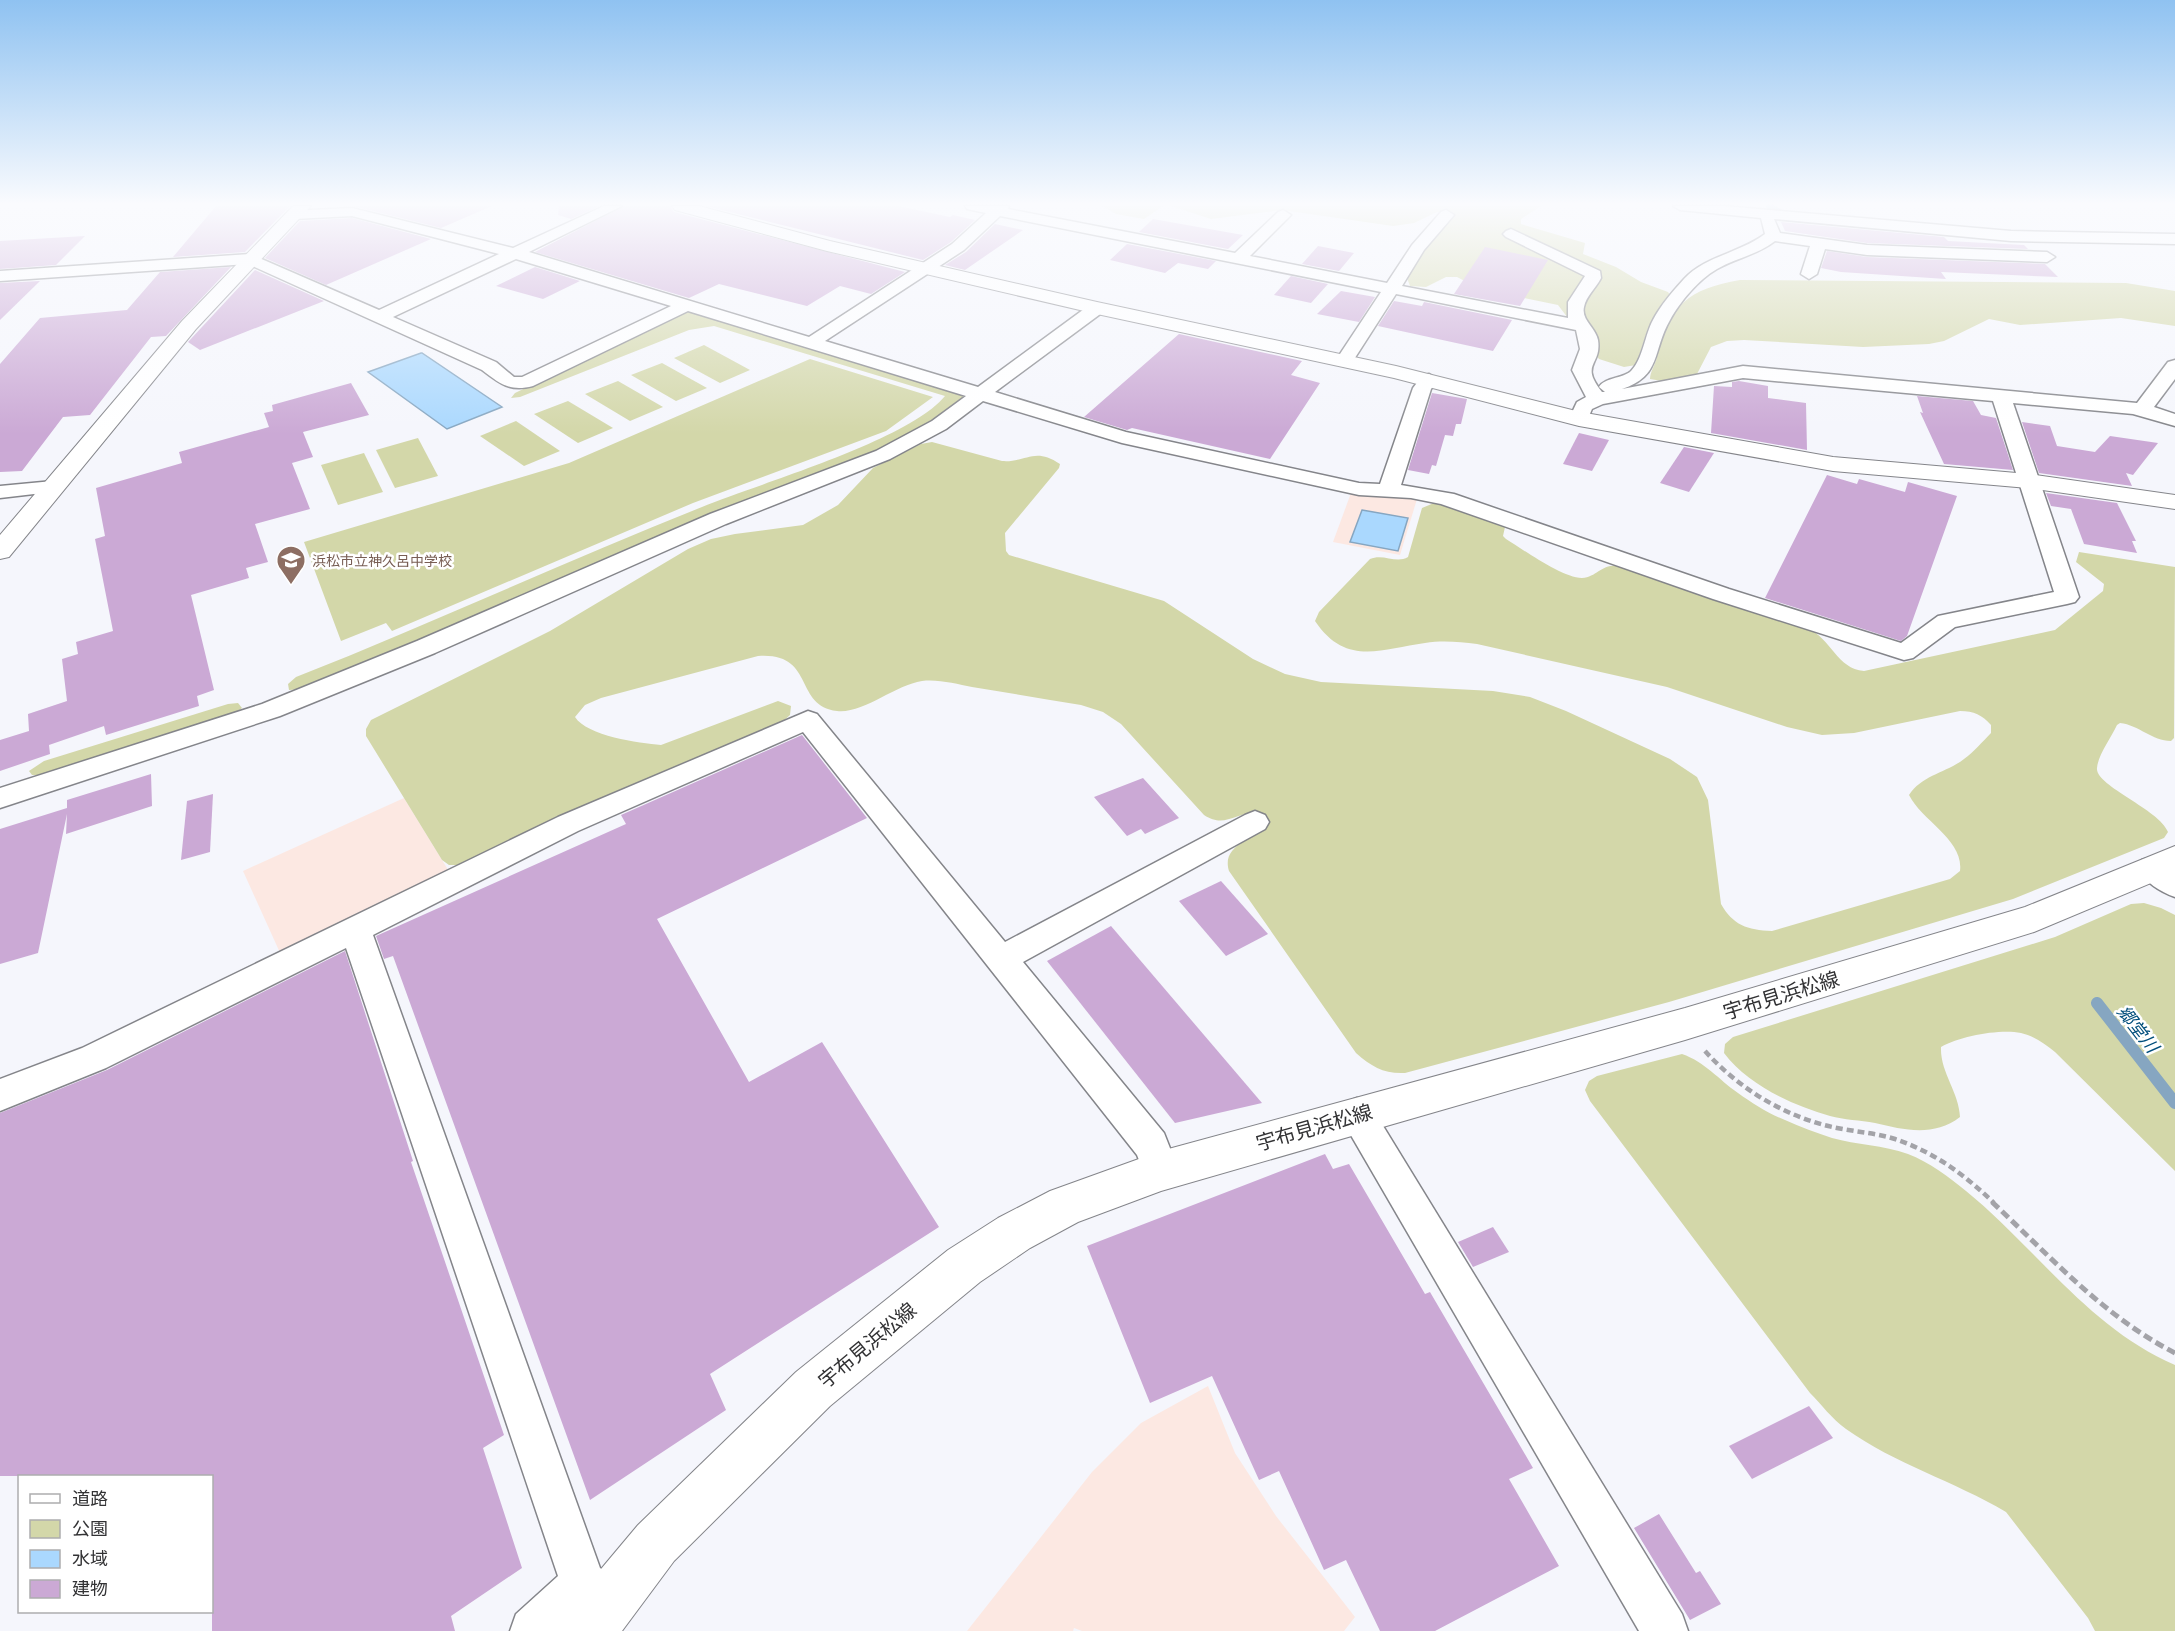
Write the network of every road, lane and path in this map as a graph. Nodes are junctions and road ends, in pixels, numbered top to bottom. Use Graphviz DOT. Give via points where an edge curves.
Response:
graph roads {
  1 [pos="229,282"];
  2 [pos="303,282"];
  3 [pos="452,282"];
  4 [pos="611,282"];
  5 [pos="904,282"];
  6 [pos="986,282"];
  7 [pos="1357,282"];
  8 [pos="1396,282"];
  9 [pos="1589,282"];
  10 [pos="1692,282"];
  11 [pos="1392,289"];
  12 [pos="687,305"];
  13 [pos="1097,308"];
  14 [pos="380,316"];
  15 [pos="1582,326"];
  16 [pos="811,343"];
  17 [pos="1345,360"];
  18 [pos="2175,366"];
  19 [pos="1429,380"];
  20 [pos="981,394"];
  21 [pos="1594,395"];
  22 [pos="2001,396"];
  23 [pos="2142,410"];
  24 [pos="1579,419"];
  25 [pos="2175,420"];
  26 [pos="2028,481"];
  27 [pos="53,487"];
  28 [pos="1392,491"];
  29 [pos="0,492"];
  30 [pos="2175,502"];
  31 [pos="0,551"];
  32 [pos="0,798"];
  33 [pos="1255,822"];
  34 [pos="2167,871"];
  35 [pos="355,929"];
  36 [pos="1001,959"];
  37 [pos="1685,1024"];
  38 [pos="0,1095"];
  39 [pos="1357,1114"];
  40 [pos="1161,1171"];
  41 [pos="2175,1353"];
  42 [pos="594,1605"];
  43 [pos="533,1631"];
  44 [pos="1665,1631"];
  1 -- 27 [label="street"];
  2 -- 14 [label="street"];
  3 -- 14 [label="street"];
  4 -- 12 [label="street"];
  5 -- 16 [label="street"];
  6 -- 13 [label="street"];
  7 -- 11 [label="street"];
  8 -- 11 [label="street"];
  9 -- 15 [label="street" via="1575,305"];
  10 -- 21 [label="street" via="1661,320 1641,372"];
  11 -- 15 [label="street"];
  11 -- 17 [label="street"];
  12 -- 14 [label="street" via="526,382 510,383 489,366"];
  12 -- 16 [label="street"];
  13 -- 17 [label="street"];
  13 -- 20 [label="street"];
  15 -- 21 [label="street" via="1590,348 1580,373"];
  16 -- 20 [label="street"];
  17 -- 19 [label="street"];
  18 -- 23 [label="street"];
  19 -- 24 [label="street"];
  19 -- 28 [label="street" via="1422,388 1390,482"];
  20 -- 28 [label="street" via="1122,437 1342,485"];
  20 -- 32 [label="street" via="939,425 893,450 718,519 426,647 234,724"];
  21 -- 22 [label="street" via="1743,372"];
  21 -- 24 [label="street"];
  22 -- 23 [label="street"];
  22 -- 26 [label="street"];
  23 -- 25 [label="street"];
  24 -- 26 [label="street" via="1833,464"];
  26 -- 28 [label="street" via="2067,597 1947,621 1904,651 1698,586 1465,504"];
  26 -- 30 [label="street"];
  27 -- 29 [label="street"];
  27 -- 31 [label="street"];
  33 -- 36 [label="street"];
  34 -- 37 [label="street, 宇布見浜松線" via="2034,918"];
  35 -- 36 [label="street" via="568,825 808,720"];
  35 -- 38 [label="street" via="94,1058"];
  35 -- 42 [label="street"];
  36 -- 40 [label="street" via="1151,1145"];
  37 -- 39 [label="street, 宇布見浜松線"];
  37 -- 41 [label="path" via="1709,1056 1744,1086 1786,1110 1832,1127 1911,1144 1943,1161 1992,1201 2080,1288 2122,1321"];
  39 -- 40 [label="street, 宇布見浜松線"];
  39 -- 44 [label="street"];
  40 -- 42 [label="street, 宇布見浜松線" via="1065,1206 964,1266 813,1389"];
  42 -- 43 [label="street"];
}
